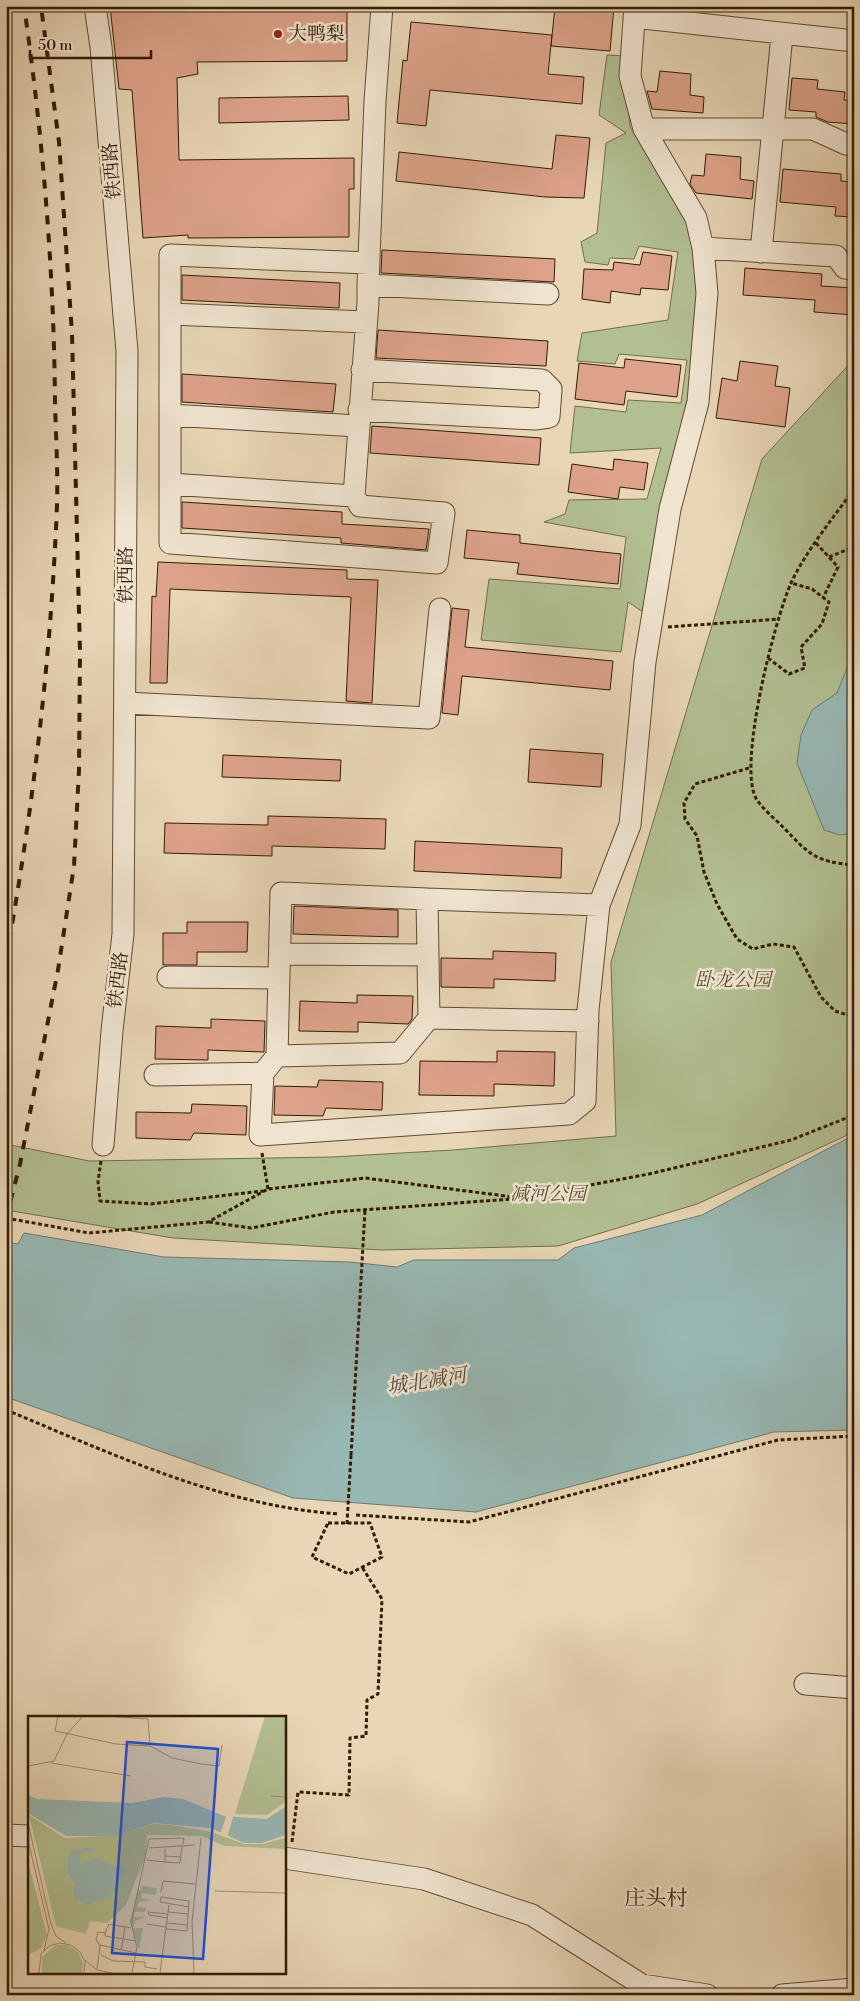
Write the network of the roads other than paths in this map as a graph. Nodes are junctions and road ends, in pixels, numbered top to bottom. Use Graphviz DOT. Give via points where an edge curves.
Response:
graph roads {
  1 [pos="95,6"];
  2 [pos="382,6"];
  3 [pos="635,12"];
  4 [pos="782,35"];
  5 [pos="854,41"];
  6 [pos="644,129"];
  7 [pos="773,129"];
  8 [pos="854,145"];
  9 [pos="703,248"];
  10 [pos="761,252"];
  11 [pos="369,263"];
  12 [pos="854,268"];
  13 [pos="368,285"];
  14 [pos="548,294"];
  15 [pos="170,314"];
  16 [pos="366,322"];
  17 [pos="362,370"];
  18 [pos="170,415"];
  19 [pos="359,418"];
  20 [pos="170,484"];
  21 [pos="354,496"];
  22 [pos="440,609"];
  23 [pos="126,703"];
  24 [pos="427,899"];
  25 [pos="599,905"];
  26 [pos="280,954"];
  27 [pos="428,955"];
  28 [pos="168,977"];
  29 [pos="279,978"];
  30 [pos="429,1018"];
  31 [pos="588,1021"];
  32 [pos="276,1056"];
  33 [pos="263,1073"];
  34 [pos="155,1075"];
  35 [pos="102,1145"];
  36 [pos="805,1684"];
  37 [pos="854,1688"];
  38 [pos="6,1835"];
  39 [pos="28,1836"];
  40 [pos="287,1858"];
  41 [pos="854,1989"];
  42 [pos="642,1990"];
  43 [pos="707,1995"];
  44 [pos="782,1995"];
  1 -- 23 [label="street, 铁西路" via="102,47 127,351"];
  2 -- 11 [label="street"];
  3 -- 4 [label="street"];
  3 -- 6 [label="street" via="630,76"];
  4 -- 5 [label="street"];
  4 -- 7 [label="street"];
  6 -- 7 [label="street"];
  6 -- 9 [label="street" via="696,218"];
  7 -- 8 [label="street" via="813,129"];
  7 -- 10 [label="street"];
  9 -- 10 [label="street"];
  9 -- 25 [label="street" via="707,294 698,402 670,509 646,662 630,825"];
  10 -- 12 [label="street" via="836,256 845,268"];
  11 -- 13 [label="street"];
  11 -- 15 [label="street" via="170,254"];
  13 -- 14 [label="street"];
  13 -- 16 [label="street"];
  15 -- 16 [label="street"];
  15 -- 18 [label="street"];
  16 -- 17 [label="street"];
  17 -- 19 [label="street"];
  17 -- 19 [label="street" via="542,380 550,389 549,417"];
  18 -- 19 [label="street"];
  18 -- 20 [label="street"];
  19 -- 21 [label="street"];
  20 -- 21 [label="street"];
  20 -- 21 [label="street" via="170,543 437,563 444,514 360,506"];
  22 -- 23 [label="street" via="429,718"];
  23 -- 35 [label="street, 铁西路" via="123,934"];
  24 -- 25 [label="street"];
  24 -- 26 [label="street" via="281,893"];
  24 -- 27 [label="street"];
  25 -- 31 [label="street"];
  26 -- 27 [label="street"];
  26 -- 29 [label="street"];
  27 -- 30 [label="street"];
  28 -- 29 [label="street"];
  29 -- 32 [label="street"];
  30 -- 31 [label="street"];
  30 -- 32 [label="street" via="400,1053"];
  31 -- 33 [label="street" via="585,1101 569,1114 260,1135"];
  32 -- 33 [label="street"];
  33 -- 34 [label="street"];
  36 -- 37 [label="street"];
  38 -- 39 [label="street"];
  40 -- 42 [label="street" via="424,1879 532,1915"];
  41 -- 44 [label="street"];
  42 -- 43 [label="street"];
}
